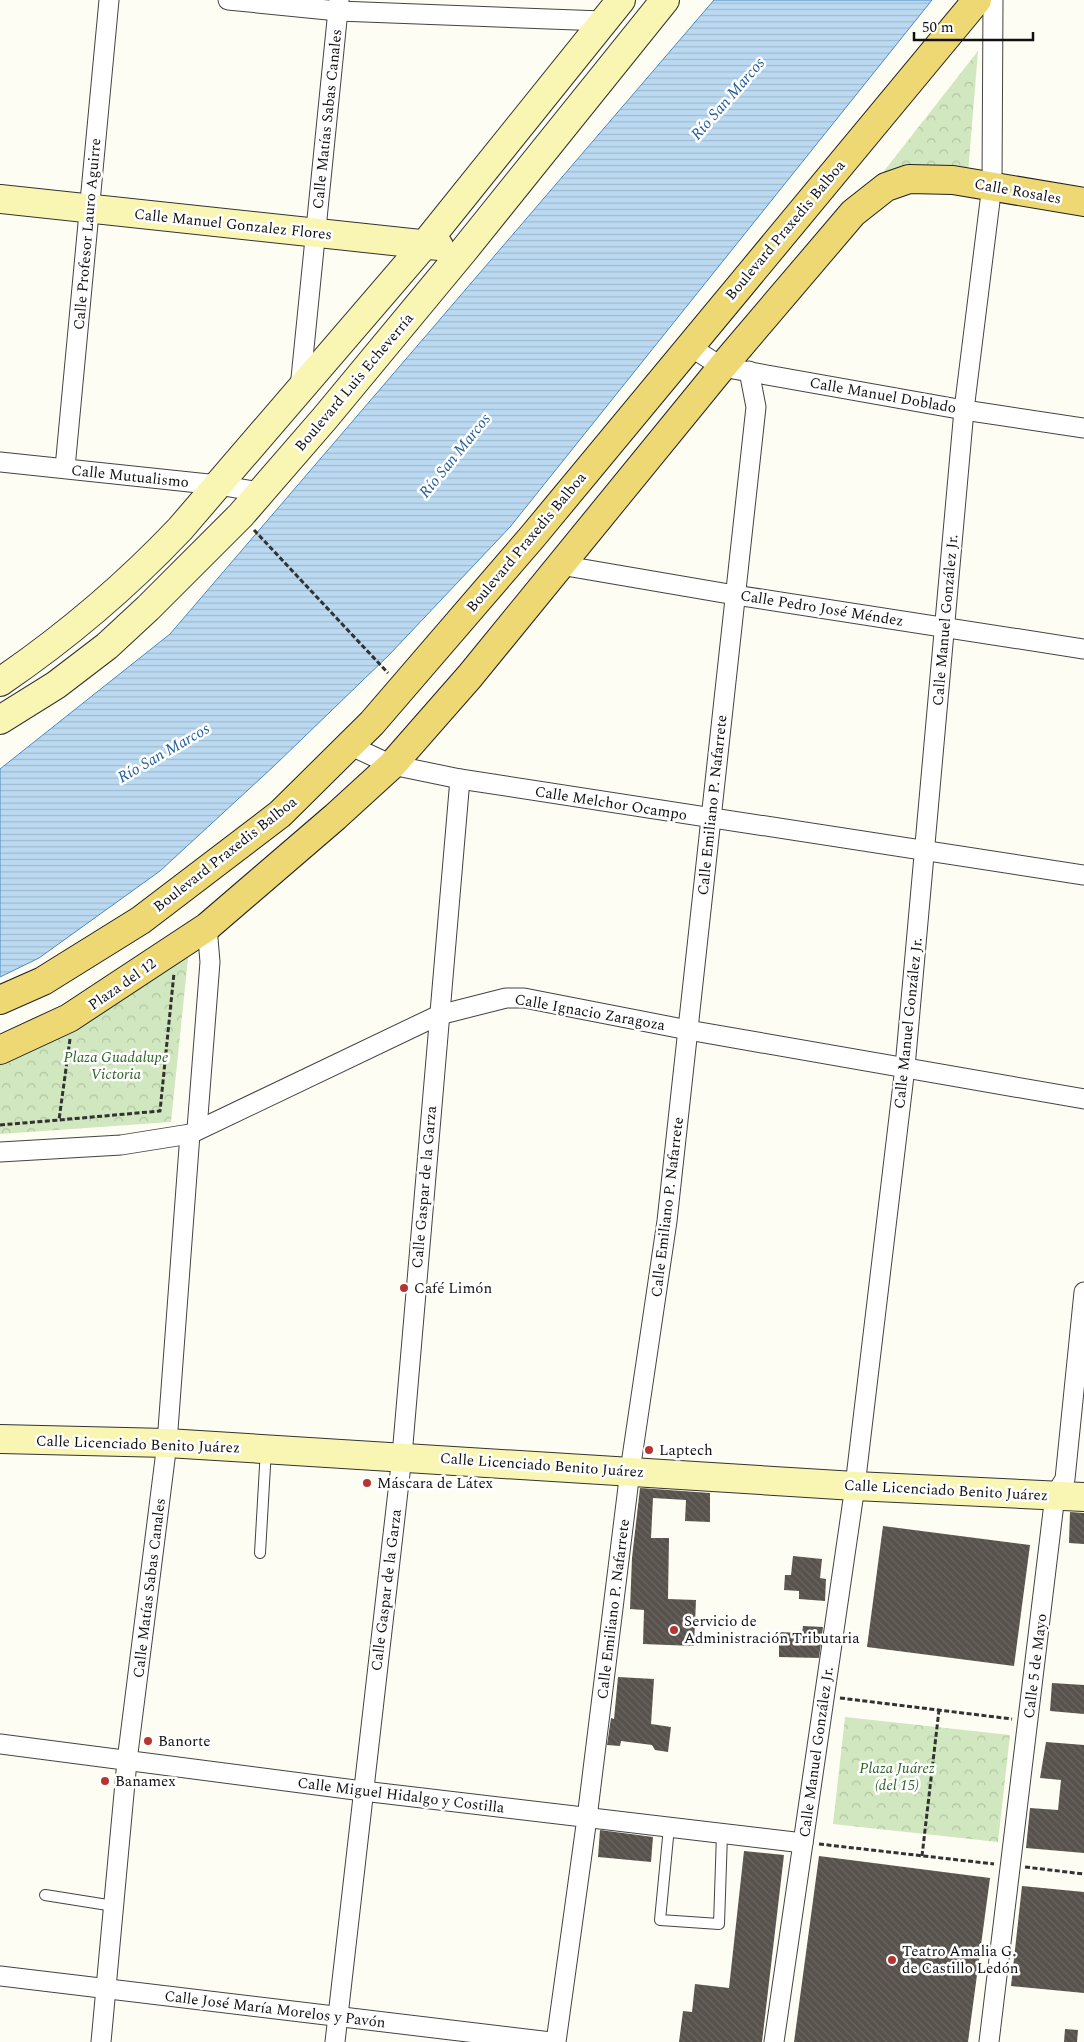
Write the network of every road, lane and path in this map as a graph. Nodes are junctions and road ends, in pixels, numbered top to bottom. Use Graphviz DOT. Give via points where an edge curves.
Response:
graph roads {
  1 [pos="109,0"];
  2 [pos="228,0"];
  3 [pos="621,0"];
  4 [pos="665,0"];
  5 [pos="977,0"];
  6 [pos="994,0"];
  7 [pos="338,6"];
  8 [pos="603,21"];
  9 [pos="992,185"];
  10 [pos="0,199"];
  11 [pos="1084,202"];
  12 [pos="89,209"];
  13 [pos="316,232"];
  14 [pos="425,244"];
  15 [pos="465,249"];
  16 [pos="689,346"];
  17 [pos="722,368"];
  18 [pos="749,371"];
  19 [pos="300,388"];
  20 [pos="964,410"];
  21 [pos="1084,428"];
  22 [pos="0,462"];
  23 [pos="65,468"];
  24 [pos="218,485"];
  25 [pos="260,492"];
  26 [pos="249,524"];
  27 [pos="532,536"];
  28 [pos="565,561"];
  29 [pos="736,595"];
  30 [pos="943,627"];
  31 [pos="1084,649"];
  32 [pos="390,676"];
  33 [pos="0,682"];
  34 [pos="0,720"];
  35 [pos="349,746"];
  36 [pos="392,765"];
  37 [pos="460,779"];
  38 [pos="711,819"];
  39 [pos="925,851"];
  40 [pos="1084,875"];
  41 [pos="207,927"];
  42 [pos="174,971"];
  43 [pos="0,1000"];
  44 [pos="440,1015"];
  45 [pos="688,1030"];
  46 [pos="70,1034"];
  47 [pos="0,1050"];
  48 [pos="905,1067"];
  49 [pos="1084,1099"];
  50 [pos="59,1120"];
  51 [pos="0,1125"];
  52 [pos="194,1132"];
  53 [pos="0,1152"];
  54 [pos="1084,1292"];
  55 [pos="0,1439"];
  56 [pos="167,1443"];
  57 [pos="266,1450"];
  58 [pos="402,1456"];
  59 [pos="630,1471"];
  60 [pos="855,1486"];
  61 [pos="1055,1495"];
  62 [pos="1084,1497"];
  63 [pos="260,1553"];
  64 [pos="825,1696"];
  65 [pos="939,1710"];
  66 [pos="1028,1721"];
  67 [pos="0,1744"];
  68 [pos="127,1761"];
  69 [pos="363,1791"];
  70 [pos="587,1818"];
  71 [pos="669,1828"];
  72 [pos="722,1834"];
  73 [pos="803,1842"];
  74 [pos="922,1856"];
  75 [pos="1010,1866"];
  76 [pos="1084,1874"];
  77 [pos="45,1895"];
  78 [pos="114,1906"];
  79 [pos="0,1976"];
  80 [pos="107,1988"];
  81 [pos="338,2016"];
  82 [pos="101,2042"];
  83 [pos="335,2042"];
  84 [pos="551,2042"];
  85 [pos="556,2042"];
  86 [pos="774,2042"];
  87 [pos="989,2042"];
  1 -- 12 [label="street, Calle Profesor Lauro Aguirre"];
  2 -- 7 [label="street"];
  3 -- 8 [label="main road"];
  4 -- 15 [label="main road, Boulevard Luis Echeverría"];
  5 -- 16 [label="main road, Boulevard Praxedis Balboa"];
  6 -- 9 [label="street, Calle Manuel González Jr."];
  7 -- 8 [label="street"];
  7 -- 13 [label="street, Calle Matías Sabas Canales"];
  8 -- 14 [label="main road"];
  9 -- 11 [label="main road, Calle Rosales"];
  9 -- 17 [label="main road, Calle Rosales" via="909,179 886,187 853,214"];
  9 -- 20 [label="street, Calle Manuel González Jr."];
  10 -- 12 [label="main road, Calle Manuel Gonzalez Flores"];
  12 -- 13 [label="main road, Calle Manuel Gonzalez Flores"];
  12 -- 23 [label="street, Calle Profesor Lauro Aguirre"];
  13 -- 14 [label="main road, Calle Manuel Gonzalez Flores"];
  13 -- 19 [label="street, Calle Matías Sabas Canales"];
  14 -- 15 [label="main road, Calle Manuel Gonzalez Flores"];
  14 -- 19 [label="main road"];
  15 -- 25 [label="main road, Boulevard Luis Echeverría"];
  16 -- 17 [label="street, Calle Manuel Doblado"];
  16 -- 27 [label="main road, Boulevard Praxedis Balboa"];
  17 -- 18 [label="street, Calle Manuel Doblado"];
  17 -- 28 [label="main road"];
  18 -- 20 [label="street, Calle Manuel Doblado"];
  18 -- 29 [label="street, Calle Emiliano P. Nafarrete" via="756,407"];
  19 -- 24 [label="main road"];
  20 -- 21 [label="street, Calle Manuel Doblado"];
  20 -- 30 [label="street, Calle Manuel González Jr."];
  22 -- 23 [label="street, Calle Mutualismo"];
  23 -- 24 [label="street, Calle Mutualismo"];
  24 -- 25 [label="street, Calle Mutualismo"];
  24 -- 33 [label="main road" via="142,569 84,621"];
  25 -- 34 [label="main road, Boulevard Luis Echeverría" via="241,515 107,646 56,685"];
  26 -- 32 [label="path"];
  27 -- 28 [label="main road"];
  27 -- 35 [label="main road, Boulevard Praxedis Balboa"];
  28 -- 29 [label="street, Calle Pedro José Méndez"];
  28 -- 36 [label="main road"];
  29 -- 30 [label="street, Calle Pedro José Méndez"];
  29 -- 38 [label="street, Calle Emiliano P. Nafarrete"];
  30 -- 31 [label="street, Calle Pedro José Méndez"];
  30 -- 39 [label="street, Calle Manuel González Jr."];
  35 -- 36 [label="street, Calle Melchor Ocampo"];
  35 -- 43 [label="main road, Boulevard Praxedis Balboa" via="280,814 141,920 42,981"];
  36 -- 37 [label="street, Calle Melchor Ocampo"];
  36 -- 41 [label="main road"];
  37 -- 38 [label="street, Calle Melchor Ocampo"];
  37 -- 44 [label="street, Calle Gaspar de la Garza"];
  38 -- 39 [label="street, Calle Melchor Ocampo"];
  38 -- 45 [label="street, Calle Emiliano P. Nafarrete"];
  39 -- 40 [label="street, Calle Melchor Ocampo"];
  39 -- 48 [label="street, Calle Manuel González Jr."];
  41 -- 47 [label="main road" via="69,1018"];
  41 -- 52 [label="street, Calle Matías Sabas Canales" via="210,962"];
  42 -- 50 [label="path, Plaza del 12" via="160,1111"];
  44 -- 45 [label="street, Calle Ignacio Zaragoza" via="506,998 524,998"];
  44 -- 52 [label="street, Calle Ignacio Zaragoza"];
  44 -- 58 [label="street, Calle Gaspar de la Garza"];
  45 -- 48 [label="street, Calle Ignacio Zaragoza"];
  45 -- 59 [label="street, Calle Emiliano P. Nafarrete" via="667,1221"];
  46 -- 50 [label="path"];
  48 -- 49 [label="street, Calle Ignacio Zaragoza"];
  48 -- 60 [label="street, Calle Manuel González Jr."];
  50 -- 51 [label="path, Plaza del 12"];
  52 -- 53 [label="street, Calle Ignacio Zaragoza" via="121,1145"];
  52 -- 56 [label="street, Calle Matías Sabas Canales"];
  54 -- 61 [label="street, Calle 5 de Mayo" via="1065,1479"];
  55 -- 56 [label="main road, Calle Licenciado Benito Juárez"];
  56 -- 57 [label="main road, Calle Licenciado Benito Juárez"];
  56 -- 68 [label="street, Calle Matías Sabas Canales"];
  57 -- 58 [label="main road, Calle Licenciado Benito Juárez"];
  57 -- 63 [label="lane"];
  58 -- 59 [label="main road, Calle Licenciado Benito Juárez"];
  58 -- 69 [label="street, Calle Gaspar de la Garza"];
  59 -- 60 [label="main road, Calle Licenciado Benito Juárez"];
  59 -- 70 [label="street, Calle Emiliano P. Nafarrete"];
  60 -- 61 [label="main road, Calle Licenciado Benito Juárez"];
  60 -- 64 [label="street, Calle Manuel González Jr."];
  61 -- 62 [label="main road, Calle Licenciado Benito Juárez"];
  61 -- 66 [label="street, Calle 5 de Mayo"];
  64 -- 65 [label="path"];
  64 -- 73 [label="street, Calle Manuel González Jr."];
  65 -- 66 [label="path"];
  65 -- 74 [label="path"];
  66 -- 75 [label="street, Calle 5 de Mayo"];
  67 -- 68 [label="street, Calle Miguel Hidalgo y Costilla"];
  68 -- 69 [label="street, Calle Miguel Hidalgo y Costilla"];
  68 -- 78 [label="street, Calle Matías Sabas Canales"];
  69 -- 70 [label="street, Calle Miguel Hidalgo y Costilla"];
  69 -- 81 [label="street, Calle Gaspar de la Garza"];
  70 -- 71 [label="street, Calle Miguel Hidalgo y Costilla"];
  70 -- 85 [label="street, Calle Emiliano P. Nafarrete"];
  71 -- 72 [label="street, Calle Miguel Hidalgo y Costilla"];
  71 -- 72 [label="lane" via="660,1920 719,1924"];
  72 -- 73 [label="street, Calle Miguel Hidalgo y Costilla"];
  73 -- 74 [label="path"];
  73 -- 86 [label="street, Calle Manuel González Jr."];
  74 -- 75 [label="path"];
  75 -- 76 [label="path"];
  75 -- 87 [label="street, Calle 5 de Mayo"];
  77 -- 78 [label="lane"];
  78 -- 80 [label="street, Calle Matías Sabas Canales"];
  79 -- 80 [label="street, Calle José María Morelos y Pavón"];
  80 -- 81 [label="street, Calle José María Morelos y Pavón"];
  80 -- 82 [label="street, Calle Matías Sabas Canales"];
  81 -- 83 [label="street, Calle Gaspar de la Garza"];
  81 -- 84 [label="street, Calle José María Morelos y Pavón"];
}
